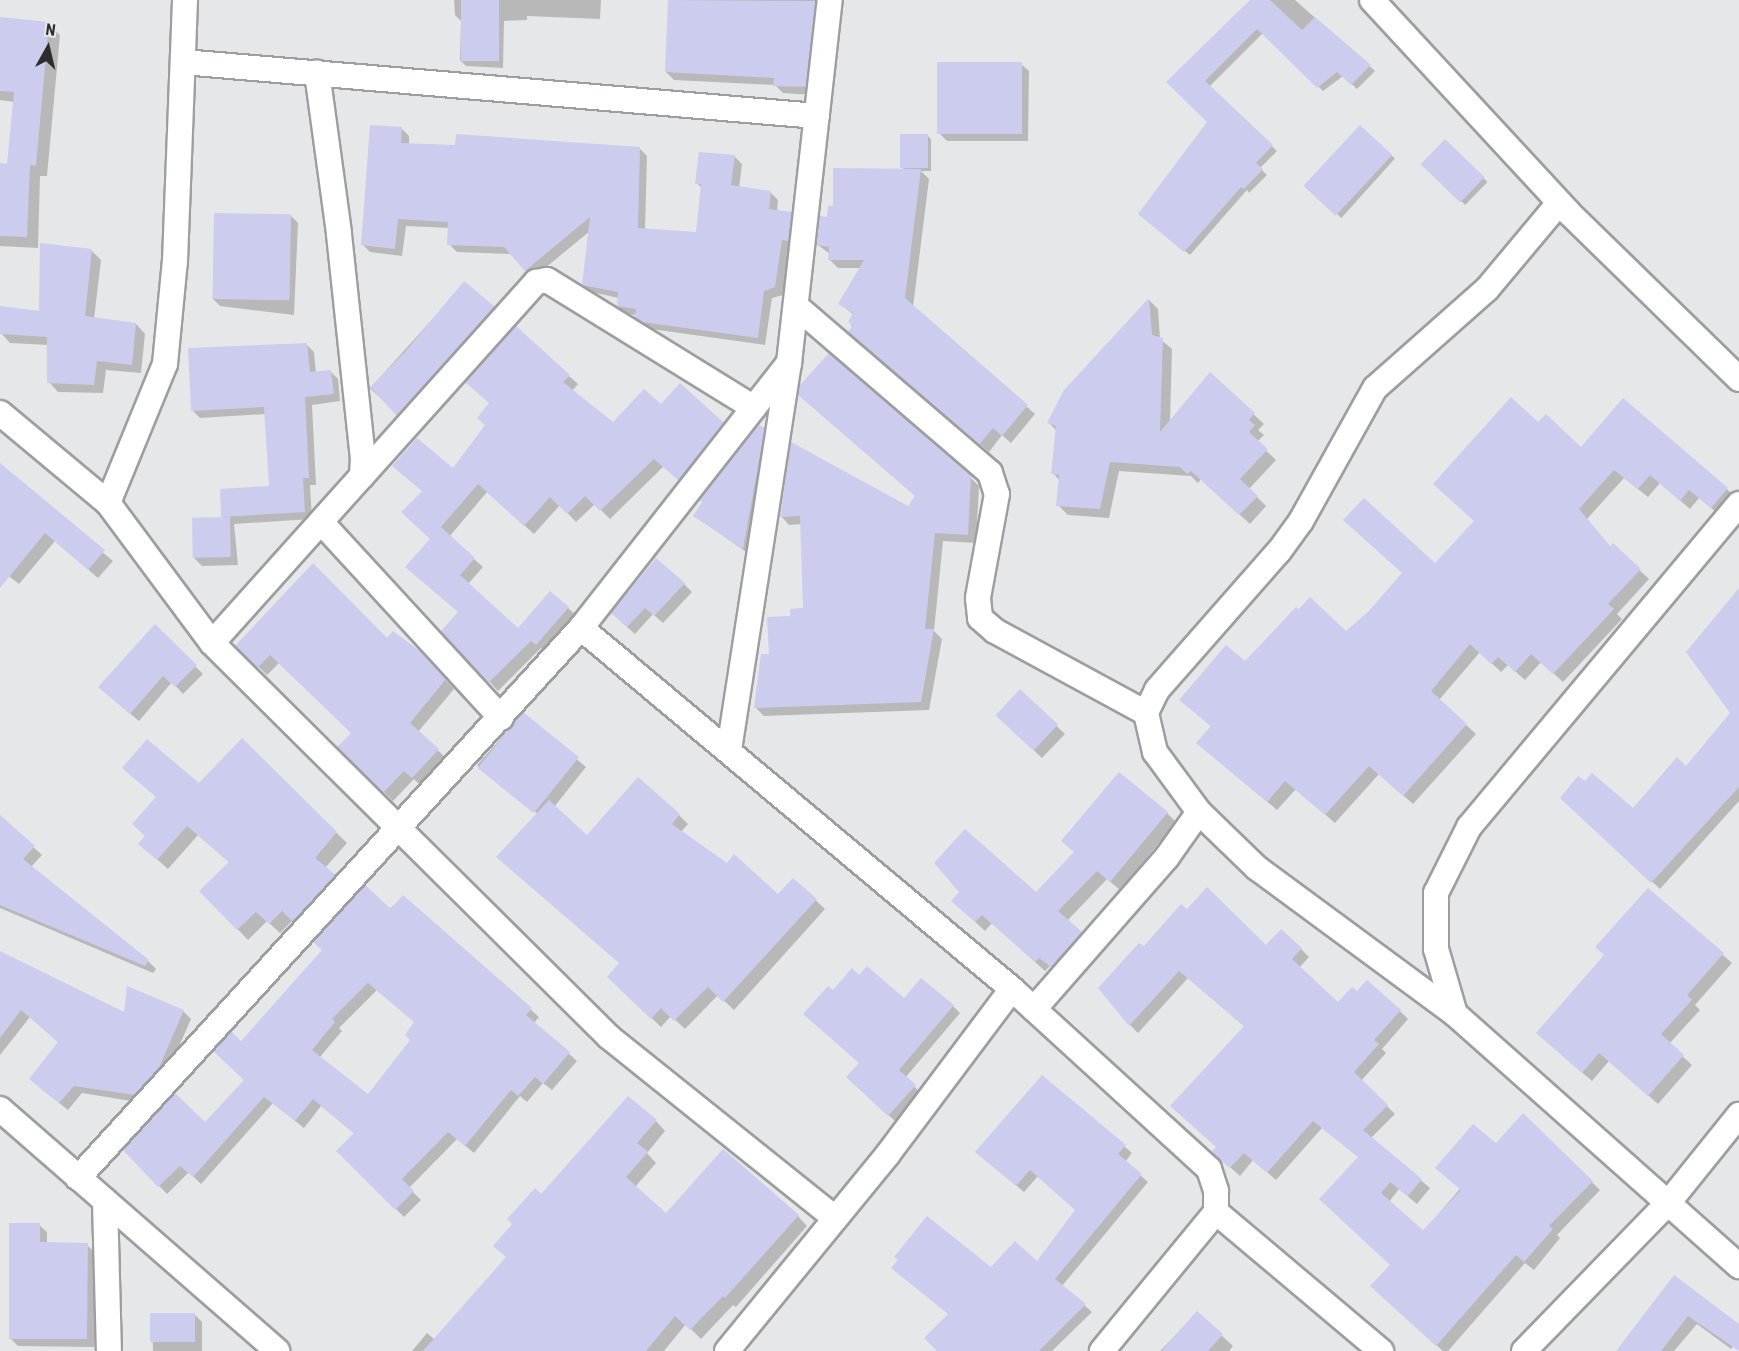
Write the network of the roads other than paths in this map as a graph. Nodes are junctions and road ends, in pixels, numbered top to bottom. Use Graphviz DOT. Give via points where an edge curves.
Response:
graph roads {
  1 [pos="185,0"];
  2 [pos="830,0"];
  3 [pos="1372,0"];
  4 [pos="183,62"];
  5 [pos="317,73"];
  6 [pos="817,116"];
  7 [pos="1559,204"];
  8 [pos="796,306"];
  9 [pos="789,363"];
  10 [pos="1739,379"];
  11 [pos="754,408"];
  12 [pos="0,413"];
  13 [pos="362,476"];
  14 [pos="108,503"];
  15 [pos="1739,504"];
  16 [pos="321,522"];
  17 [pos="581,628"];
  18 [pos="212,643"];
  19 [pos="1146,713"];
  20 [pos="501,718"];
  21 [pos="729,750"];
  22 [pos="1199,812"];
  23 [pos="398,824"];
  24 [pos="1012,989"];
  25 [pos="1034,1009"];
  26 [pos="1455,1014"];
  27 [pos="0,1109"];
  28 [pos="1739,1115"];
  29 [pos="78,1178"];
  30 [pos="105,1201"];
  31 [pos="1670,1202"];
  32 [pos="1216,1212"];
  33 [pos="835,1218"];
  34 [pos="1739,1266"];
  35 [pos="109,1351"];
  36 [pos="277,1351"];
  37 [pos="727,1351"];
  38 [pos="1102,1351"];
  39 [pos="1381,1351"];
  40 [pos="1524,1351"];
  1 -- 4 [label="street"];
  2 -- 6 [label="street"];
  3 -- 7 [label="street"];
  4 -- 5 [label="street"];
  4 -- 14 [label="street" via="175,261 165,364"];
  5 -- 6 [label="street"];
  5 -- 13 [label="street" via="340,245"];
  6 -- 8 [label="street"];
  7 -- 10 [label="street"];
  7 -- 19 [label="street" via="1487,289 1375,388 1301,521 1157,690"];
  8 -- 9 [label="street"];
  8 -- 19 [label="street" via="990,473 997,494 978,598 980,618 995,631"];
  9 -- 11 [label="street"];
  9 -- 21 [label="street"];
  11 -- 13 [label="street" via="547,280 536,282"];
  11 -- 17 [label="street"];
  12 -- 14 [label="street"];
  13 -- 16 [label="street"];
  14 -- 18 [label="street"];
  15 -- 26 [label="street" via="1469,827 1436,892 1436,949"];
  16 -- 18 [label="street"];
  16 -- 20 [label="street"];
  17 -- 20 [label="street"];
  17 -- 21 [label="street"];
  18 -- 23 [label="street"];
  19 -- 22 [label="street" via="1155,752"];
  20 -- 23 [label="street"];
  21 -- 24 [label="street"];
  22 -- 25 [label="street" via="1167,857"];
  22 -- 26 [label="street" via="1257,868"];
  23 -- 29 [label="street"];
  23 -- 33 [label="street" via="609,1037"];
  24 -- 25 [label="street"];
  24 -- 33 [label="street"];
  25 -- 32 [label="street" via="1209,1169"];
  26 -- 31 [label="street"];
  27 -- 29 [label="street"];
  28 -- 31 [label="street"];
  29 -- 30 [label="street"];
  30 -- 35 [label="street"];
  30 -- 36 [label="street"];
  31 -- 34 [label="street"];
  31 -- 40 [label="street"];
  32 -- 38 [label="street"];
  32 -- 39 [label="street"];
  33 -- 37 [label="street"];
}
